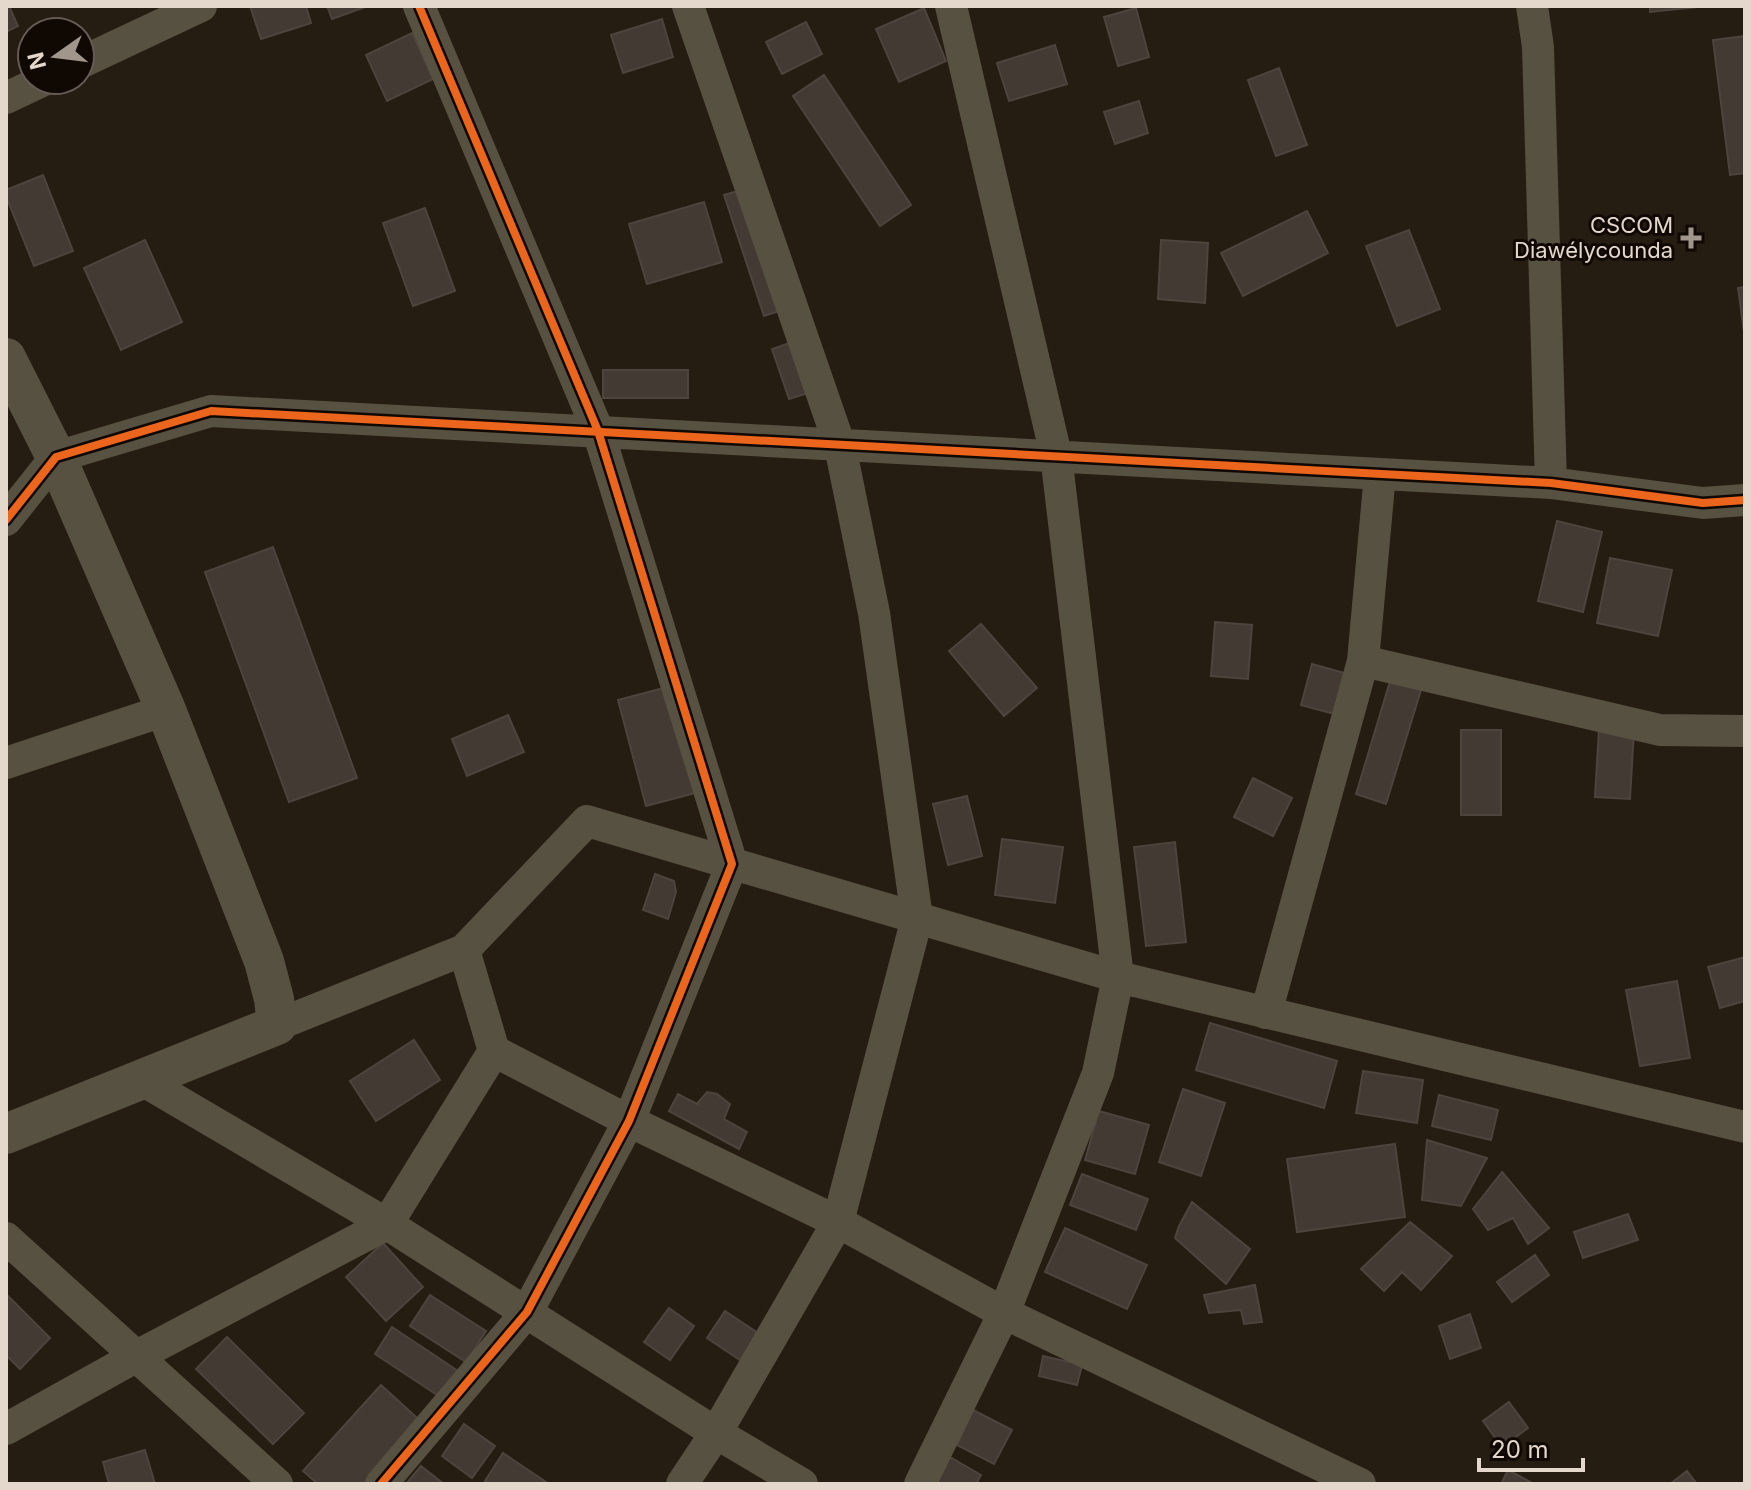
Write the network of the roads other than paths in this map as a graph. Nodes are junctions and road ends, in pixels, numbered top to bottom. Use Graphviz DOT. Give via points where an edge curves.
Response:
graph roads {
  1 [pos="201,6"];
  2 [pos="419,6"];
  3 [pos="688,6"];
  4 [pos="951,6"];
  5 [pos="1532,6"];
  6 [pos="96,55"];
  7 [pos="6,358"];
  8 [pos="598,431"];
  9 [pos="840,446"];
  10 [pos="1056,455"];
  11 [pos="56,457"];
  12 [pos="1380,474"];
  13 [pos="1551,483"];
  14 [pos="1745,500"];
  15 [pos="6,520"];
  16 [pos="1363,661"];
  17 [pos="166,710"];
  18 [pos="1745,731"];
  19 [pos="6,763"];
  20 [pos="732,864"];
  21 [pos="917,918"];
  22 [pos="464,950"];
  23 [pos="1118,977"];
  24 [pos="1266,1013"];
  25 [pos="277,1025"];
  26 [pos="494,1051"];
  27 [pos="142,1080"];
  28 [pos="629,1121"];
  29 [pos="1745,1127"];
  30 [pos="6,1134"];
  31 [pos="838,1222"];
  32 [pos="387,1224"];
  33 [pos="6,1238"];
  34 [pos="527,1312"];
  35 [pos="1004,1313"];
  36 [pos="137,1356"];
  37 [pos="6,1429"];
  38 [pos="716,1433"];
  39 [pos="277,1484"];
  40 [pos="381,1484"];
  41 [pos="682,1484"];
  42 [pos="802,1484"];
  43 [pos="920,1484"];
  44 [pos="1360,1484"];
  1 -- 6 [label="street"];
  2 -- 8 [label="street"];
  3 -- 9 [label="street"];
  4 -- 10 [label="street"];
  5 -- 13 [label="street" via="1538,47"];
  7 -- 11 [label="street"];
  8 -- 9 [label="street"];
  8 -- 11 [label="street" via="211,411"];
  8 -- 20 [label="street"];
  9 -- 10 [label="street"];
  9 -- 21 [label="street" via="874,613"];
  10 -- 12 [label="street"];
  10 -- 23 [label="street"];
  11 -- 15 [label="street"];
  11 -- 17 [label="street"];
  12 -- 13 [label="street"];
  12 -- 16 [label="street"];
  13 -- 14 [label="street" via="1703,503"];
  16 -- 18 [label="street" via="1660,730"];
  16 -- 24 [label="street"];
  17 -- 19 [label="street"];
  17 -- 25 [label="street" via="264,961"];
  20 -- 21 [label="street"];
  20 -- 22 [label="street" via="587,821"];
  20 -- 28 [label="street"];
  21 -- 23 [label="street"];
  21 -- 31 [label="street"];
  22 -- 25 [label="street"];
  22 -- 26 [label="street"];
  23 -- 24 [label="street"];
  23 -- 35 [label="street" via="1098,1073"];
  24 -- 29 [label="street"];
  25 -- 27 [label="street"];
  26 -- 28 [label="street"];
  26 -- 32 [label="street"];
  27 -- 30 [label="street"];
  27 -- 32 [label="street"];
  28 -- 31 [label="street"];
  28 -- 34 [label="street"];
  31 -- 35 [label="street"];
  31 -- 38 [label="street"];
  32 -- 34 [label="street"];
  32 -- 36 [label="street"];
  33 -- 36 [label="street"];
  34 -- 38 [label="street"];
  34 -- 40 [label="street"];
  35 -- 43 [label="street"];
  35 -- 44 [label="street"];
  36 -- 37 [label="street"];
  36 -- 39 [label="street"];
  38 -- 41 [label="street"];
  38 -- 42 [label="street"];
}
